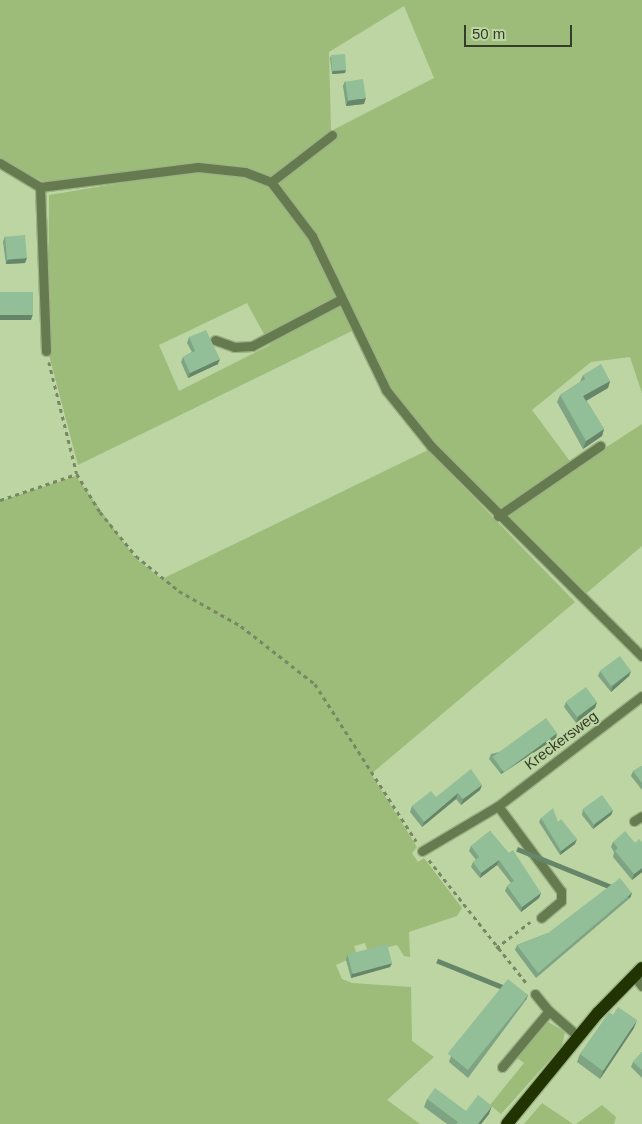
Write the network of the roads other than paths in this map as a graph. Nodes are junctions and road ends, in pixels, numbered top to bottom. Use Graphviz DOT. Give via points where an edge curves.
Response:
graph roads {
  1 [pos="332,135"];
  2 [pos="0,163"];
  3 [pos="271,182"];
  4 [pos="40,187"];
  5 [pos="341,298"];
  6 [pos="215,340"];
  7 [pos="46,352"];
  8 [pos="600,446"];
  9 [pos="498,516"];
  10 [pos="642,656"];
  11 [pos="642,696"];
  12 [pos="498,806"];
  13 [pos="422,851"];
  14 [pos="541,918"];
  15 [pos="639,976"];
  16 [pos="535,994"];
  17 [pos="548,1011"];
  18 [pos="578,1036"];
  19 [pos="502,1067"];
  20 [pos="507,1124"];
  1 -- 3 [label="street"];
  2 -- 4 [label="street"];
  3 -- 4 [label="street" via="245,172 198,167"];
  3 -- 5 [label="street" via="312,236"];
  4 -- 7 [label="street"];
  5 -- 6 [label="street" via="252,346 234,347"];
  5 -- 9 [label="street" via="386,390 431,446"];
  8 -- 9 [label="street"];
  9 -- 10 [label="street"];
  11 -- 12 [label="street, Kreckersweg"];
  12 -- 13 [label="street, Kreckersweg"];
  12 -- 14 [label="street" via="561,890 561,901"];
  15 -- 18 [label="main road"];
  16 -- 17 [label="street"];
  17 -- 18 [label="street"];
  17 -- 19 [label="street"];
  18 -- 20 [label="main road"];
}
